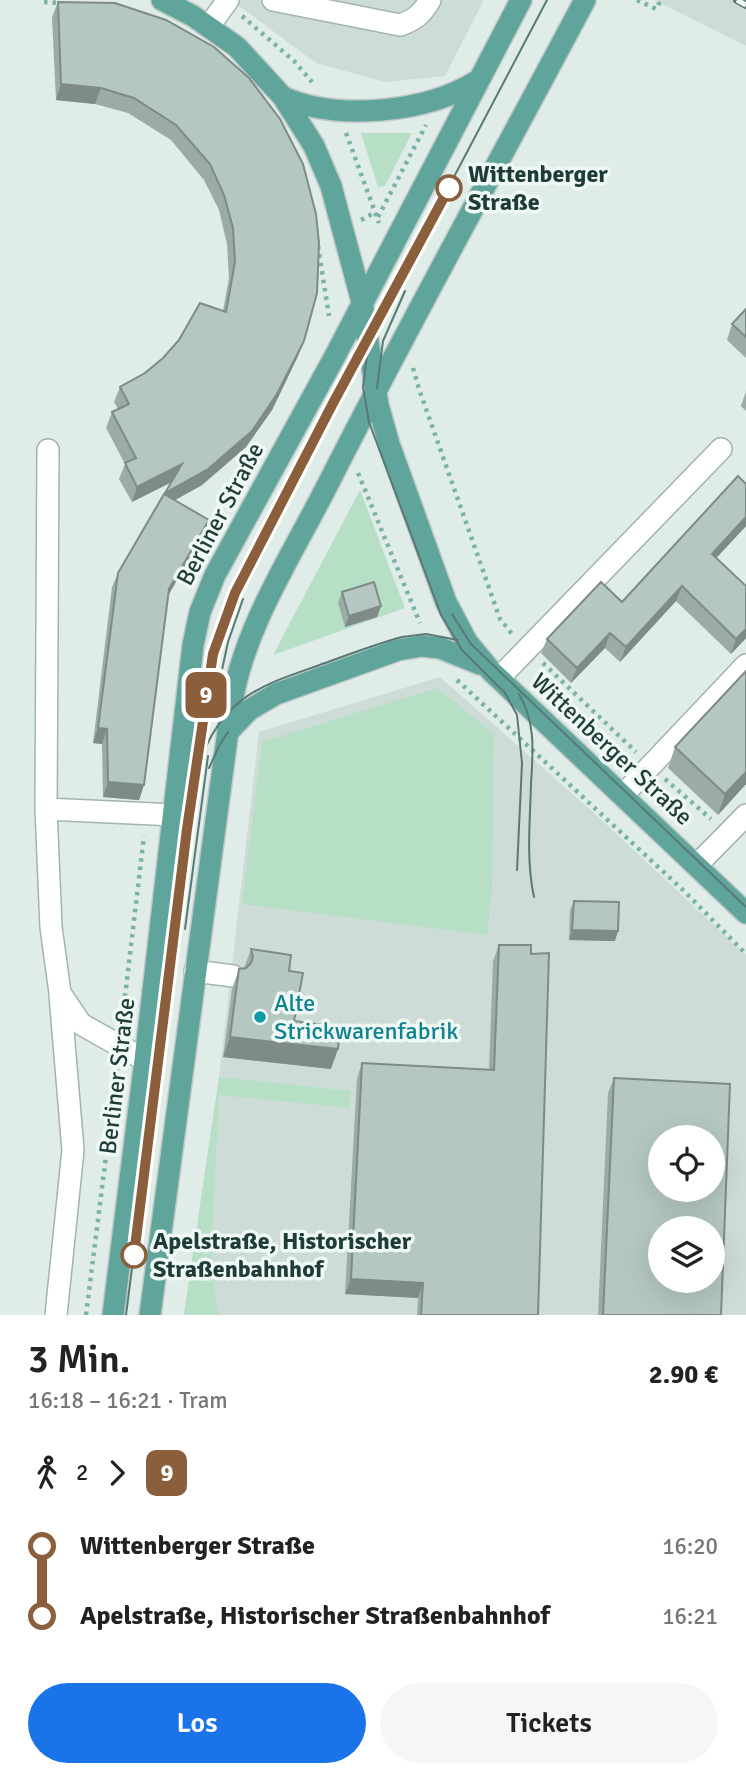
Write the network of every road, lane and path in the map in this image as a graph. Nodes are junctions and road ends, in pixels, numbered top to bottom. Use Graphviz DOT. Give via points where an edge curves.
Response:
graph roads {
  1 [pos="162,0"];
  2 [pos="273,0"];
  3 [pos="430,0"];
  4 [pos="521,0"];
  5 [pos="586,0"];
  6 [pos="637,0"];
  7 [pos="657,0"];
  8 [pos="227,1"];
  9 [pos="44,2"];
  10 [pos="65,3"];
  11 [pos="209,26"];
  12 [pos="477,81"];
  13 [pos="283,97"];
  14 [pos="334,110"];
  15 [pos="431,114"];
  16 [pos="318,242"];
  17 [pos="362,302"];
  18 [pos="329,322"];
  19 [pos="377,388"];
  20 [pos="721,449"];
  21 [pos="48,450"];
  22 [pos="746,665"];
  23 [pos="495,674"];
  24 [pos="228,732"];
  25 [pos="623,795"];
  26 [pos="46,809"];
  27 [pos="175,815"];
  28 [pos="746,816"];
  29 [pos="697,865"];
  30 [pos="746,913"];
  31 [pos="195,971"];
  32 [pos="233,976"];
  33 [pos="60,993"];
  34 [pos="145,1060"];
  35 [pos="56,1315"];
  36 [pos="113,1315"];
  37 [pos="150,1315"];
  1 -- 11 [label="main road"];
  2 -- 3 [label="lane" via="400,25 415,20"];
  4 -- 12 [label="main road, Berliner Straße"];
  5 -- 19 [label="main road"];
  6 -- 7 [label="path" via="656,9"];
  8 -- 11 [label="lane"];
  8 -- 14 [label="path" via="294,61"];
  9 -- 10 [label="path"];
  11 -- 13 [label="main road" via="237,47"];
  12 -- 14 [label="main road" via="453,94 403,107"];
  12 -- 17 [label="main road, Berliner Straße"];
  13 -- 14 [label="main road"];
  13 -- 17 [label="main road" via="326,172"];
  14 -- 15 [label="path" via="378,217"];
  16 -- 18 [label="path"];
  17 -- 19 [label="main road"];
  17 -- 27 [label="main road, Berliner Straße" via="205,597 193,645"];
  19 -- 23 [label="main road, Wittenberger Straße" via="383,427 452,614 467,642"];
  19 -- 24 [label="main road" via="250,639 234,685"];
  20 -- 23 [label="lane"];
  21 -- 26 [label="lane"];
  22 -- 25 [label="lane"];
  23 -- 24 [label="main road" via="453,651 422,646 398,650 276,694 249,710"];
  23 -- 25 [label="main road, Wittenberger Straße"];
  24 -- 31 [label="main road"];
  25 -- 29 [label="main road, Wittenberger Straße"];
  26 -- 27 [label="lane"];
  26 -- 33 [label="lane" via="51,927"];
  27 -- 34 [label="main road, Berliner Straße"];
  28 -- 29 [label="lane"];
  29 -- 30 [label="main road, Wittenberger Straße"];
  31 -- 32 [label="lane"];
  31 -- 37 [label="main road"];
  33 -- 34 [label="lane" via="81,1024"];
  33 -- 35 [label="lane" via="73,1150"];
  34 -- 36 [label="main road, Berliner Straße"];
}
